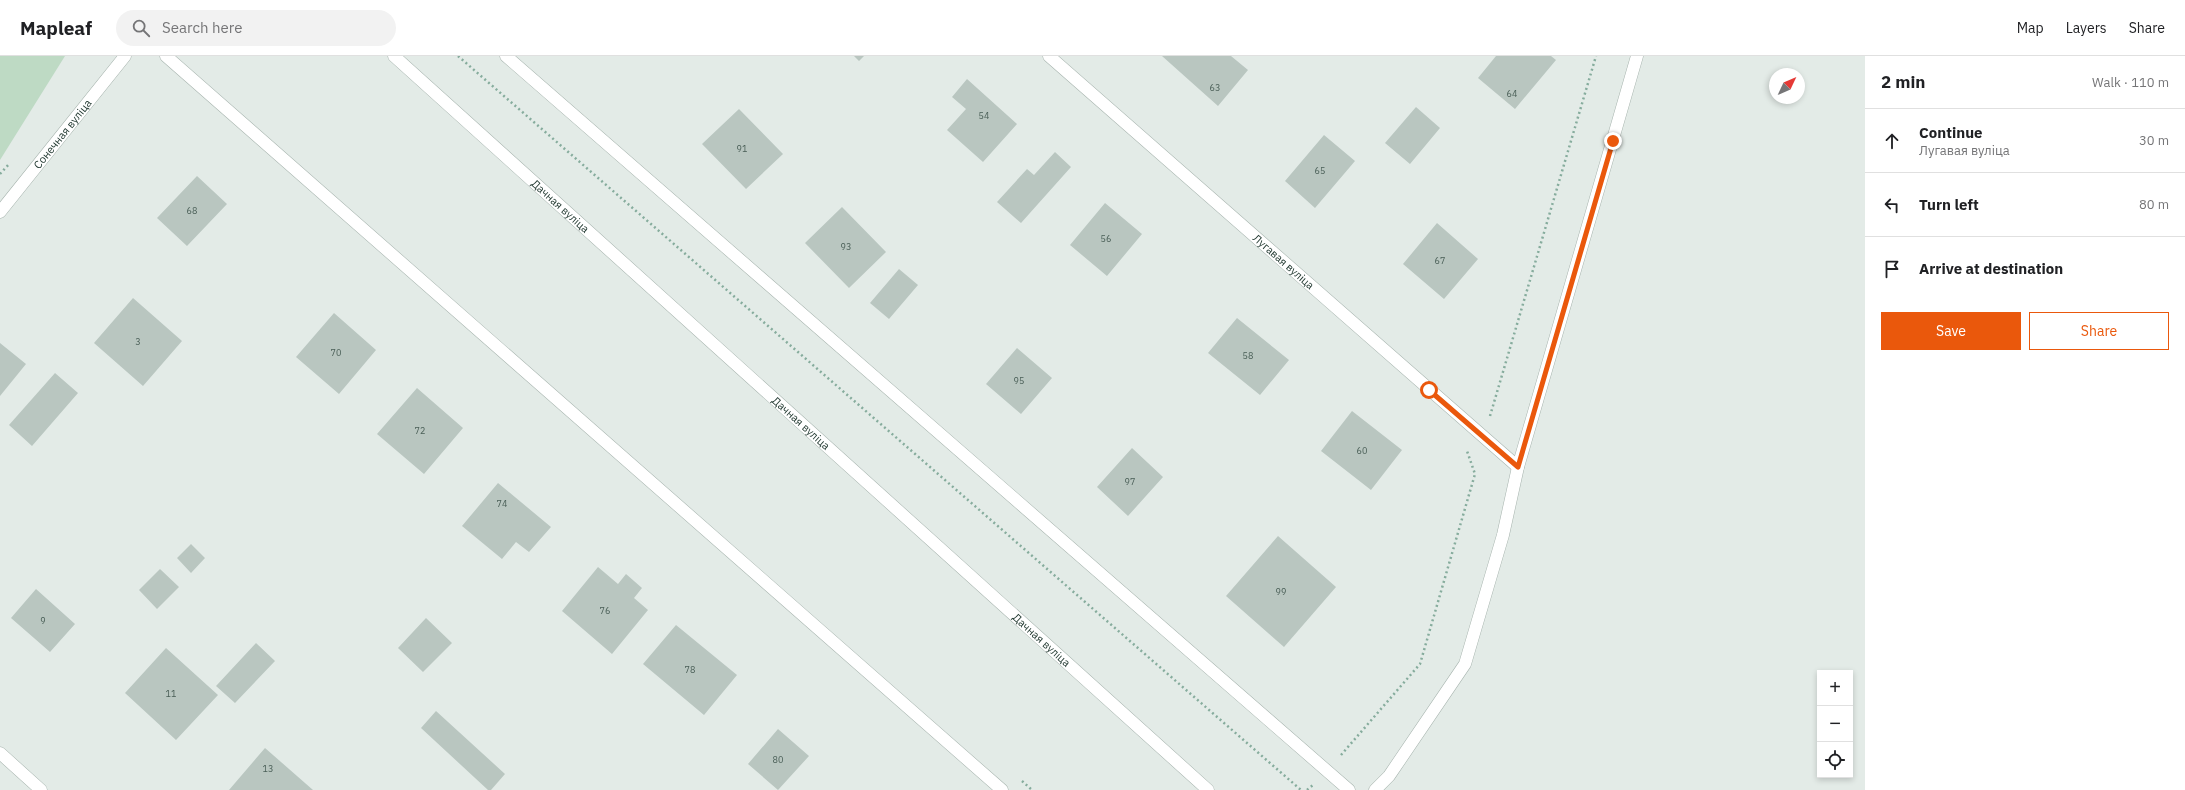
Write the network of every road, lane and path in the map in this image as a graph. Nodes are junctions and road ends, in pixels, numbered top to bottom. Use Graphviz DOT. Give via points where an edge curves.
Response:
graph roads {
  1 [pos="125,56"];
  2 [pos="166,56"];
  3 [pos="394,56"];
  4 [pos="458,56"];
  5 [pos="506,56"];
  6 [pos="1049,56"];
  7 [pos="1637,56"];
  8 [pos="0,212"];
  9 [pos="1518,467"];
  10 [pos="0,753"];
  11 [pos="42,790"];
  12 [pos="1002,790"];
  13 [pos="1208,790"];
  14 [pos="1301,790"];
  15 [pos="1349,790"];
  16 [pos="1375,790"];
  1 -- 8 [label="street, Сонечная вуліца"];
  2 -- 12 [label="street"];
  3 -- 13 [label="street, Дачная вуліца"];
  4 -- 14 [label="path"];
  5 -- 15 [label="street"];
  6 -- 9 [label="street, Лугавая вуліца"];
  7 -- 9 [label="street"];
  9 -- 16 [label="street" via="1503,535 1465,664 1389,776"];
  10 -- 11 [label="street"];
}
